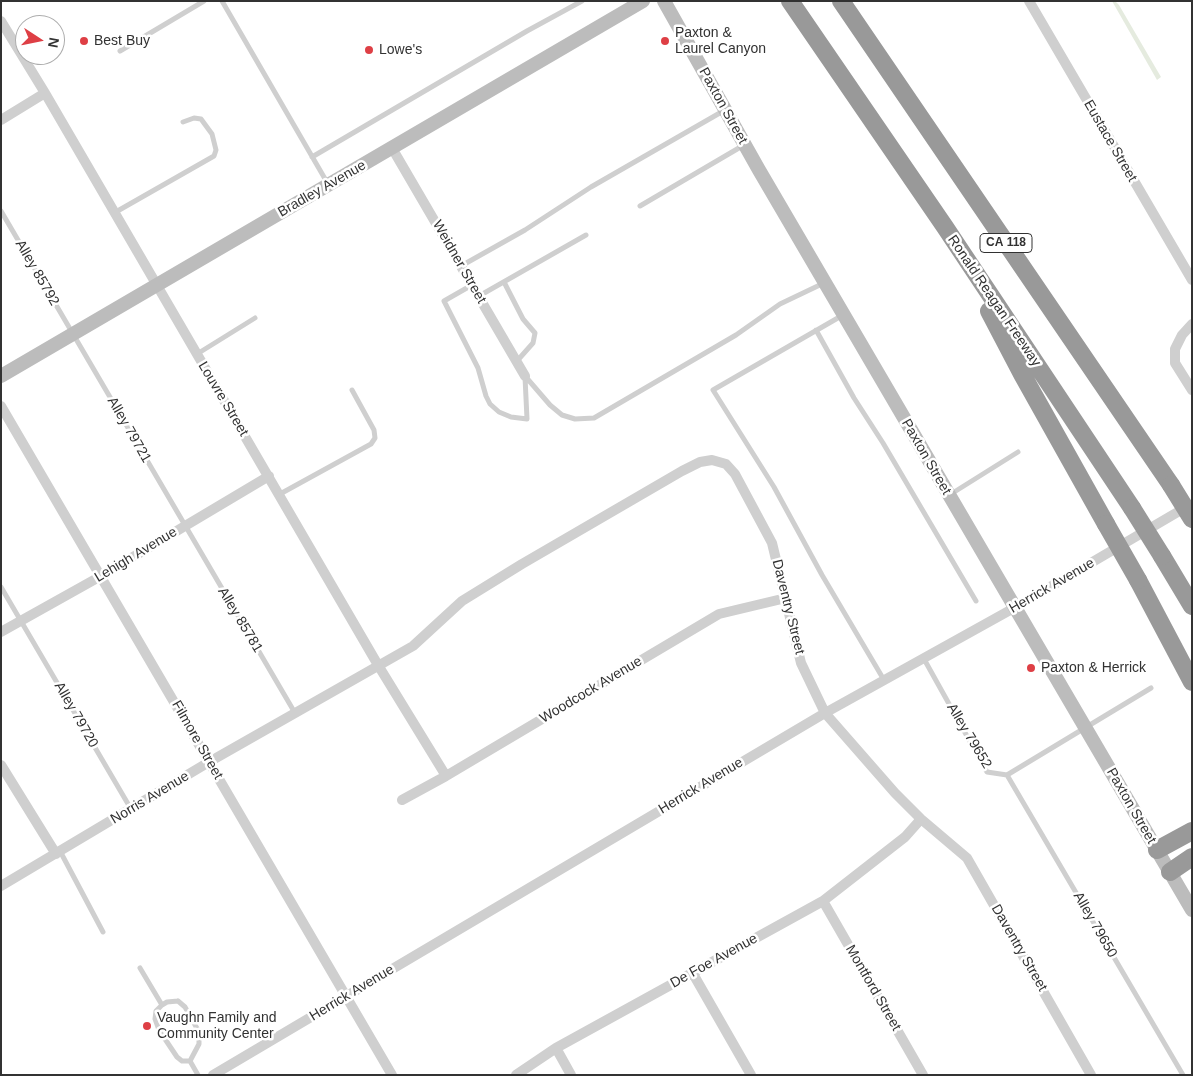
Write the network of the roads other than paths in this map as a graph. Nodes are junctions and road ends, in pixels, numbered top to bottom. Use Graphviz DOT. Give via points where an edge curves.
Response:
graph roads {
  1 [pos="204,1"];
  2 [pos="222,1"];
  3 [pos="582,1"];
  4 [pos="643,1"];
  5 [pos="664,1"];
  6 [pos="790,1"];
  7 [pos="841,1"];
  8 [pos="1029,1"];
  9 [pos="1,21"];
  10 [pos="120,51"];
  11 [pos="45,93"];
  12 [pos="725,110"];
  13 [pos="1,120"];
  14 [pos="183,122"];
  15 [pos="745,144"];
  16 [pos="392,148"];
  17 [pos="312,157"];
  18 [pos="329,185"];
  19 [pos="640,206"];
  20 [pos="1,212"];
  21 [pos="114,213"];
  22 [pos="945,227"];
  23 [pos="586,235"];
  24 [pos="461,266"];
  25 [pos="1192,280"];
  26 [pos="504,282"];
  27 [pos="825,283"];
  28 [pos="472,285"];
  29 [pos="156,286"];
  30 [pos="479,296"];
  31 [pos="843,314"];
  32 [pos="255,318"];
  33 [pos="1192,324"];
  34 [pos="816,330"];
  35 [pos="73,334"];
  36 [pos="196,354"];
  37 [pos="516,361"];
  38 [pos="1,376"];
  39 [pos="526,376"];
  40 [pos="352,390"];
  41 [pos="1192,390"];
  42 [pos="1,406"];
  43 [pos="1018,452"];
  44 [pos="269,476"];
  45 [pos="280,494"];
  46 [pos="949,496"];
  47 [pos="1192,503"];
  48 [pos="1192,519"];
  49 [pos="184,526"];
  50 [pos="101,576"];
  51 [pos="1,587"];
  52 [pos="786,598"];
  53 [pos="976,601"];
  54 [pos="1192,606"];
  55 [pos="1014,608"];
  56 [pos="21,621"];
  57 [pos="1,632"];
  58 [pos="924,658"];
  59 [pos="378,665"];
  60 [pos="884,680"];
  61 [pos="1192,682"];
  62 [pos="1151,688"];
  63 [pos="295,713"];
  64 [pos="824,713"];
  65 [pos="1084,727"];
  66 [pos="209,762"];
  67 [pos="1,765"];
  68 [pos="1007,775"];
  69 [pos="446,776"];
  70 [pos="402,800"];
  71 [pos="132,809"];
  72 [pos="921,819"];
  73 [pos="1192,831"];
  74 [pos="1157,850"];
  75 [pos="58,853"];
  76 [pos="1192,857"];
  77 [pos="1170,872"];
  78 [pos="1,886"];
  79 [pos="823,901"];
  80 [pos="1192,910"];
  81 [pos="103,932"];
  82 [pos="140,968"];
  83 [pos="692,972"];
  84 [pos="346,997"];
  85 [pos="162,1005"];
  86 [pos="556,1048"];
  87 [pos="190,1061"];
  88 [pos="198,1075"];
  89 [pos="213,1075"];
  90 [pos="392,1075"];
  91 [pos="516,1075"];
  92 [pos="571,1075"];
  93 [pos="751,1075"];
  94 [pos="923,1075"];
  95 [pos="1091,1075"];
  96 [pos="1183,1075"];
  1 -- 10 [label="lane"];
  2 -- 17 [label="lane"];
  3 -- 17 [label="lane"];
  4 -- 16 [label="street, Bradley Avenue"];
  5 -- 12 [label="street, Paxton Street"];
  6 -- 22 [label="highway, Ronald Reagan Freeway / CA 118"];
  7 -- 48 [label="highway, CA 118, bridge"];
  8 -- 25 [label="street, Eustace Street"];
  9 -- 11 [label="street, Louvre Street"];
  11 -- 13 [label="street"];
  11 -- 21 [label="street, Louvre Street"];
  12 -- 15 [label="street, Paxton Street"];
  12 -- 24 [label="lane"];
  14 -- 21 [label="lane" via="202,119 212,134 216,150 214,156"];
  15 -- 19 [label="lane"];
  15 -- 27 [label="street, Paxton Street"];
  16 -- 18 [label="street, Bradley Avenue"];
  16 -- 24 [label="street, Weidner Street"];
  17 -- 18 [label="lane"];
  18 -- 29 [label="street, Bradley Avenue"];
  20 -- 35 [label="lane, Alley 85792"];
  21 -- 29 [label="street, Louvre Street"];
  22 -- 54 [label="highway, Ronald Reagan Freeway / CA 118, bridge" via="1132,508"];
  22 -- 61 [label="highway, bridge"];
  23 -- 26 [label="lane"];
  24 -- 28 [label="street, Weidner Street"];
  26 -- 30 [label="lane"];
  26 -- 37 [label="lane" via="523,319 535,333 533,343"];
  27 -- 31 [label="street, Paxton Street"];
  27 -- 39 [label="lane" via="780,304 736,335 594,418 575,419 562,415"];
  28 -- 30 [label="street, Weidner Street"];
  28 -- 39 [label="lane" via="444,301 478,368 490,404 498,412 527,419"];
  29 -- 35 [label="street, Bradley Avenue"];
  29 -- 36 [label="street, Louvre Street"];
  30 -- 37 [label="street, Weidner Street"];
  31 -- 34 [label="lane"];
  31 -- 46 [label="street, Paxton Street"];
  32 -- 36 [label="lane"];
  33 -- 41 [label="street" via="1175,349 1175,363"];
  34 -- 53 [label="lane"];
  34 -- 60 [label="lane" via="713,390 774,487"];
  35 -- 38 [label="street, Bradley Avenue"];
  35 -- 49 [label="lane, Alley 79721"];
  36 -- 44 [label="street, Louvre Street"];
  37 -- 39 [label="street, Weidner Street"];
  40 -- 45 [label="lane" via="374,430 375,438 370,444"];
  42 -- 50 [label="street, Filmore Street"];
  43 -- 46 [label="lane"];
  44 -- 45 [label="street, Louvre Street"];
  44 -- 49 [label="street, Lehigh Avenue"];
  45 -- 59 [label="street, Louvre Street"];
  46 -- 55 [label="street, Paxton Street"];
  47 -- 55 [label="street, Herrick Avenue"];
  49 -- 50 [label="street, Lehigh Avenue"];
  49 -- 63 [label="lane, Alley 85781"];
  50 -- 56 [label="street, Lehigh Avenue"];
  50 -- 66 [label="street, Filmore Street"];
  51 -- 56 [label="lane, Alley 79720"];
  52 -- 59 [label="street, Daventry Street" via="772,543 735,474 726,464 712,460 682,471 522,564 462,601 413,646"];
  52 -- 64 [label="street, Daventry Street" via="801,663"];
  52 -- 69 [label="street, Woodcock Avenue" via="719,614"];
  55 -- 58 [label="street, Herrick Avenue"];
  55 -- 65 [label="street, Paxton Street"];
  56 -- 57 [label="street, Lehigh Avenue"];
  56 -- 71 [label="lane, Alley 79720"];
  58 -- 60 [label="street, Herrick Avenue"];
  58 -- 68 [label="lane, Alley 79652" via="988,772"];
  59 -- 63 [label="street, Norris Avenue"];
  59 -- 69 [label="street, Louvre Street"];
  60 -- 64 [label="street, Herrick Avenue"];
  62 -- 65 [label="lane, Alley 79652"];
  63 -- 66 [label="street, Norris Avenue"];
  64 -- 72 [label="street, Daventry Street"];
  64 -- 84 [label="street, Herrick Avenue"];
  65 -- 68 [label="lane, Alley 79652"];
  65 -- 74 [label="street, Paxton Street"];
  66 -- 71 [label="street, Norris Avenue"];
  66 -- 84 [label="street, Filmore Street"];
  67 -- 75 [label="street"];
  68 -- 96 [label="lane, Alley 79650"];
  69 -- 70 [label="street, Woodcock Avenue"];
  71 -- 75 [label="street, Norris Avenue"];
  72 -- 79 [label="street, De Foe Avenue" via="905,837"];
  72 -- 95 [label="street, Daventry Street" via="967,858"];
  73 -- 74 [label="highway"];
  74 -- 77 [label="street, Paxton Street"];
  75 -- 78 [label="street, Norris Avenue"];
  75 -- 81 [label="lane"];
  76 -- 77 [label="highway"];
  77 -- 80 [label="street, Paxton Street"];
  79 -- 83 [label="street, De Foe Avenue"];
  79 -- 94 [label="street, Montford Street"];
  82 -- 85 [label="lane"];
  83 -- 86 [label="street, De Foe Avenue"];
  83 -- 93 [label="street"];
  84 -- 89 [label="street, Herrick Avenue"];
  84 -- 90 [label="street, Filmore Street"];
  85 -- 87 [label="lane" via="156,1011 155,1019 160,1030 177,1057"];
  85 -- 87 [label="lane" via="178,1002 185,1007 199,1032 199,1044"];
  86 -- 91 [label="street, De Foe Avenue"];
  86 -- 92 [label="street"];
  87 -- 88 [label="lane"];
}
